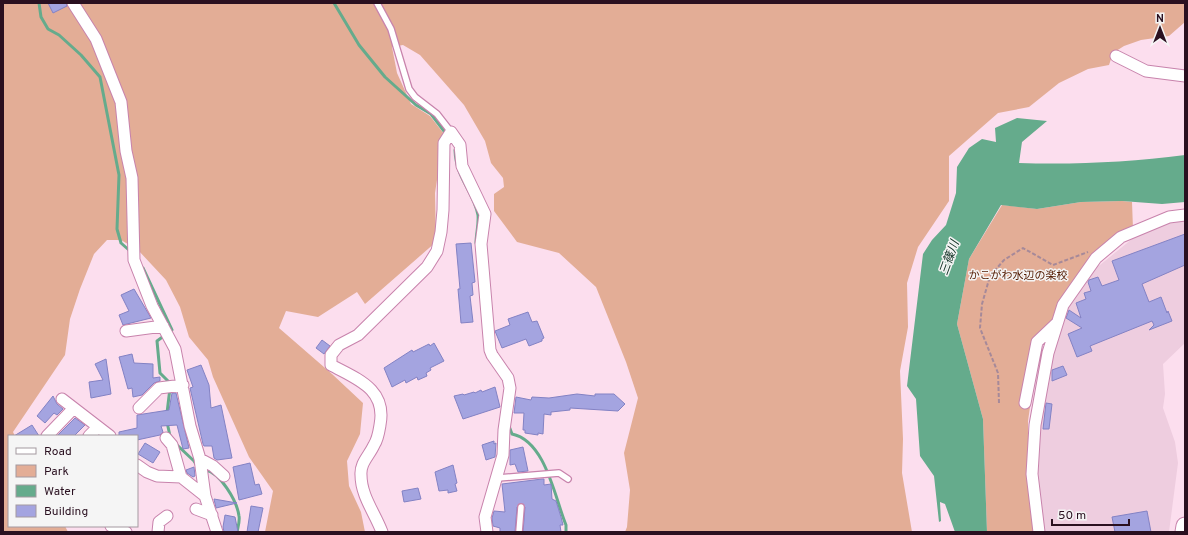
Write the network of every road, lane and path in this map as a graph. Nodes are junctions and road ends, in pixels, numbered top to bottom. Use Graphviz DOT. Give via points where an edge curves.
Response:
graph roads {
  1 [pos="73,3"];
  2 [pos="377,3"];
  3 [pos="1116,56"];
  4 [pos="1185,76"];
  5 [pos="448,137"];
  6 [pos="1185,215"];
  7 [pos="1094,249"];
  8 [pos="1058,322"];
  9 [pos="163,326"];
  10 [pos="126,331"];
  11 [pos="183,386"];
  12 [pos="62,399"];
  13 [pos="1025,402"];
  14 [pos="999,403"];
  15 [pos="73,408"];
  16 [pos="138,408"];
  17 [pos="93,432"];
  18 [pos="49,435"];
  19 [pos="106,435"];
  20 [pos="166,438"];
  21 [pos="200,459"];
  22 [pos="138,465"];
  23 [pos="224,476"];
  24 [pos="181,477"];
  25 [pos="498,478"];
  26 [pos="568,479"];
  27 [pos="205,496"];
  28 [pos="521,507"];
  29 [pos="196,509"];
  30 [pos="212,515"];
  31 [pos="167,516"];
  32 [pos="1185,526"];
  33 [pos="114,527"];
  34 [pos="126,532"];
  35 [pos="158,532"];
  36 [pos="217,532"];
  37 [pos="382,532"];
  38 [pos="487,532"];
  39 [pos="519,532"];
  40 [pos="1039,532"];
  41 [pos="1184,532"];
  1 -- 9 [label="street" via="96,39 121,102 132,178 134,260"];
  2 -- 5 [label="lane" via="391,29 409,89 437,114"];
  3 -- 4 [label="street" via="1146,71"];
  5 -- 25 [label="street" via="460,145 462,166 485,214 481,244 490,350 508,378 510,388 504,430 504,455"];
  5 -- 37 [label="street" via="441,232 437,251 427,267 358,335 339,345 331,355 331,365 368,387 379,400 382,410 375,445 360,474 362,487"];
  6 -- 8 [label="street" via="1169,217 1120,237 1096,258 1063,305"];
  7 -- 14 [label="path" via="1053,265 1023,248 1004,260 990,276 982,304 980,328 998,373"];
  8 -- 13 [label="street" via="1037,342"];
  8 -- 40 [label="street" via="1048,353 1035,425 1032,474"];
  9 -- 10 [label="street"];
  9 -- 11 [label="street" via="175,349"];
  11 -- 16 [label="street" via="159,388"];
  11 -- 21 [label="street" via="190,426"];
  12 -- 15 [label="street"];
  15 -- 17 [label="street"];
  15 -- 18 [label="street"];
  17 -- 19 [label="street"];
  20 -- 24 [label="street" via="172,446"];
  21 -- 23 [label="street"];
  21 -- 27 [label="street"];
  22 -- 24 [label="street" via="157,476"];
  24 -- 27 [label="street"];
  25 -- 26 [label="lane" via="559,473"];
  25 -- 38 [label="street" via="485,517"];
  27 -- 30 [label="street"];
  28 -- 39 [label="lane"];
  29 -- 30 [label="street"];
  30 -- 36 [label="street"];
  31 -- 35 [label="street" via="159,522"];
  32 -- 41 [label="main road"];
  33 -- 34 [label="street"];
}
